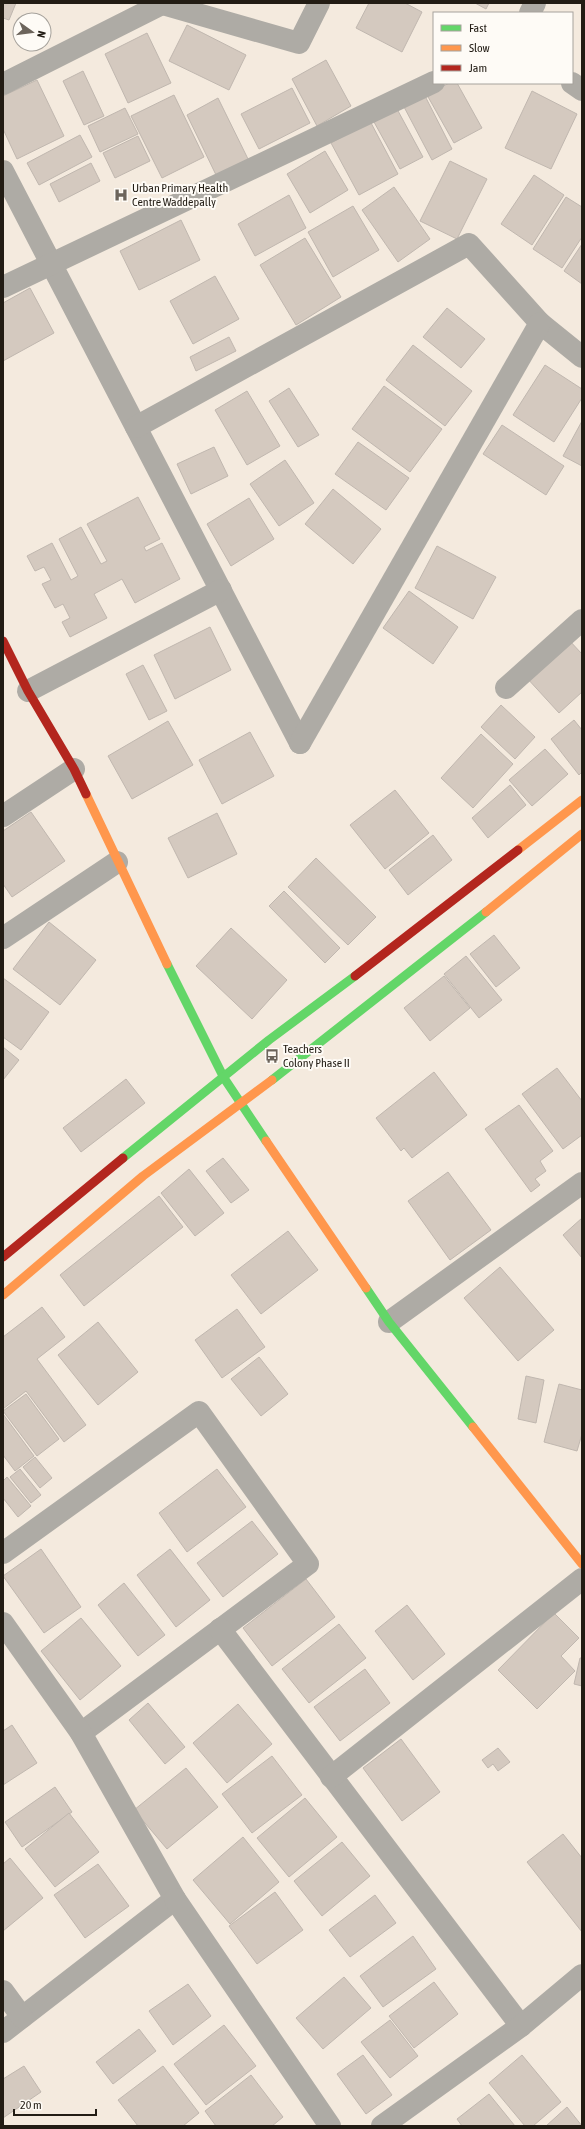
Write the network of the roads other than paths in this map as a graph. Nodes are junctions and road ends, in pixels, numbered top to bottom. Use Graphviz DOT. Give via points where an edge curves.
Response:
graph roads {
  1 [pos="319,3"];
  2 [pos="535,3"];
  3 [pos="161,4"];
  4 [pos="530,12"];
  5 [pos="433,82"];
  6 [pos="3,84"];
  7 [pos="573,84"];
  8 [pos="582,90"];
  9 [pos="3,170"];
  10 [pos="51,263"];
  11 [pos="3,287"];
  12 [pos="540,322"];
  13 [pos="582,356"];
  14 [pos="136,428"];
  15 [pos="221,590"];
  16 [pos="582,620"];
  17 [pos="3,641"];
  18 [pos="506,688"];
  19 [pos="28,691"];
  20 [pos="74,769"];
  21 [pos="582,800"];
  22 [pos="3,816"];
  23 [pos="582,834"];
  24 [pos="117,862"];
  25 [pos="3,938"];
  26 [pos="224,1078"];
  27 [pos="242,1103"];
  28 [pos="582,1183"];
  29 [pos="3,1257"];
  30 [pos="3,1295"];
  31 [pos="390,1322"];
  32 [pos="3,1553"];
  33 [pos="582,1564"];
  34 [pos="582,1579"];
  35 [pos="3,1623"];
  36 [pos="220,1629"];
  37 [pos="82,1733"];
  38 [pos="331,1776"];
  39 [pos="175,1899"];
  40 [pos="582,1975"];
  41 [pos="3,1991"];
  42 [pos="22,2017"];
  43 [pos="521,2026"];
  44 [pos="3,2032"];
  45 [pos="330,2126"];
  46 [pos="382,2126"];
  1 -- 3 [label="street" via="299,43"];
  2 -- 4 [label="street"];
  3 -- 6 [label="street"];
  5 -- 10 [label="street"];
  7 -- 8 [label="street"];
  9 -- 10 [label="street"];
  10 -- 11 [label="street"];
  10 -- 14 [label="street"];
  12 -- 13 [label="street"];
  12 -- 14 [label="street" via="469,244"];
  12 -- 15 [label="street" via="300,742"];
  14 -- 15 [label="street"];
  15 -- 19 [label="street"];
  16 -- 18 [label="street"];
  17 -- 19 [label="street"];
  19 -- 20 [label="street"];
  20 -- 22 [label="street"];
  20 -- 24 [label="street"];
  21 -- 26 [label="street" via="362,972 269,1040"];
  23 -- 27 [label="street"];
  24 -- 25 [label="street"];
  24 -- 26 [label="street"];
  26 -- 27 [label="street"];
  26 -- 29 [label="street"];
  27 -- 30 [label="street" via="143,1176"];
  27 -- 31 [label="street"];
  28 -- 31 [label="street"];
  31 -- 33 [label="street"];
  32 -- 36 [label="street" via="199,1412 308,1564"];
  34 -- 38 [label="street"];
  35 -- 37 [label="street"];
  36 -- 37 [label="street"];
  36 -- 38 [label="street"];
  37 -- 39 [label="street"];
  38 -- 43 [label="street"];
  39 -- 42 [label="street"];
  39 -- 45 [label="street"];
  40 -- 43 [label="street"];
  41 -- 42 [label="street"];
  42 -- 44 [label="street"];
  43 -- 46 [label="street"];
}
